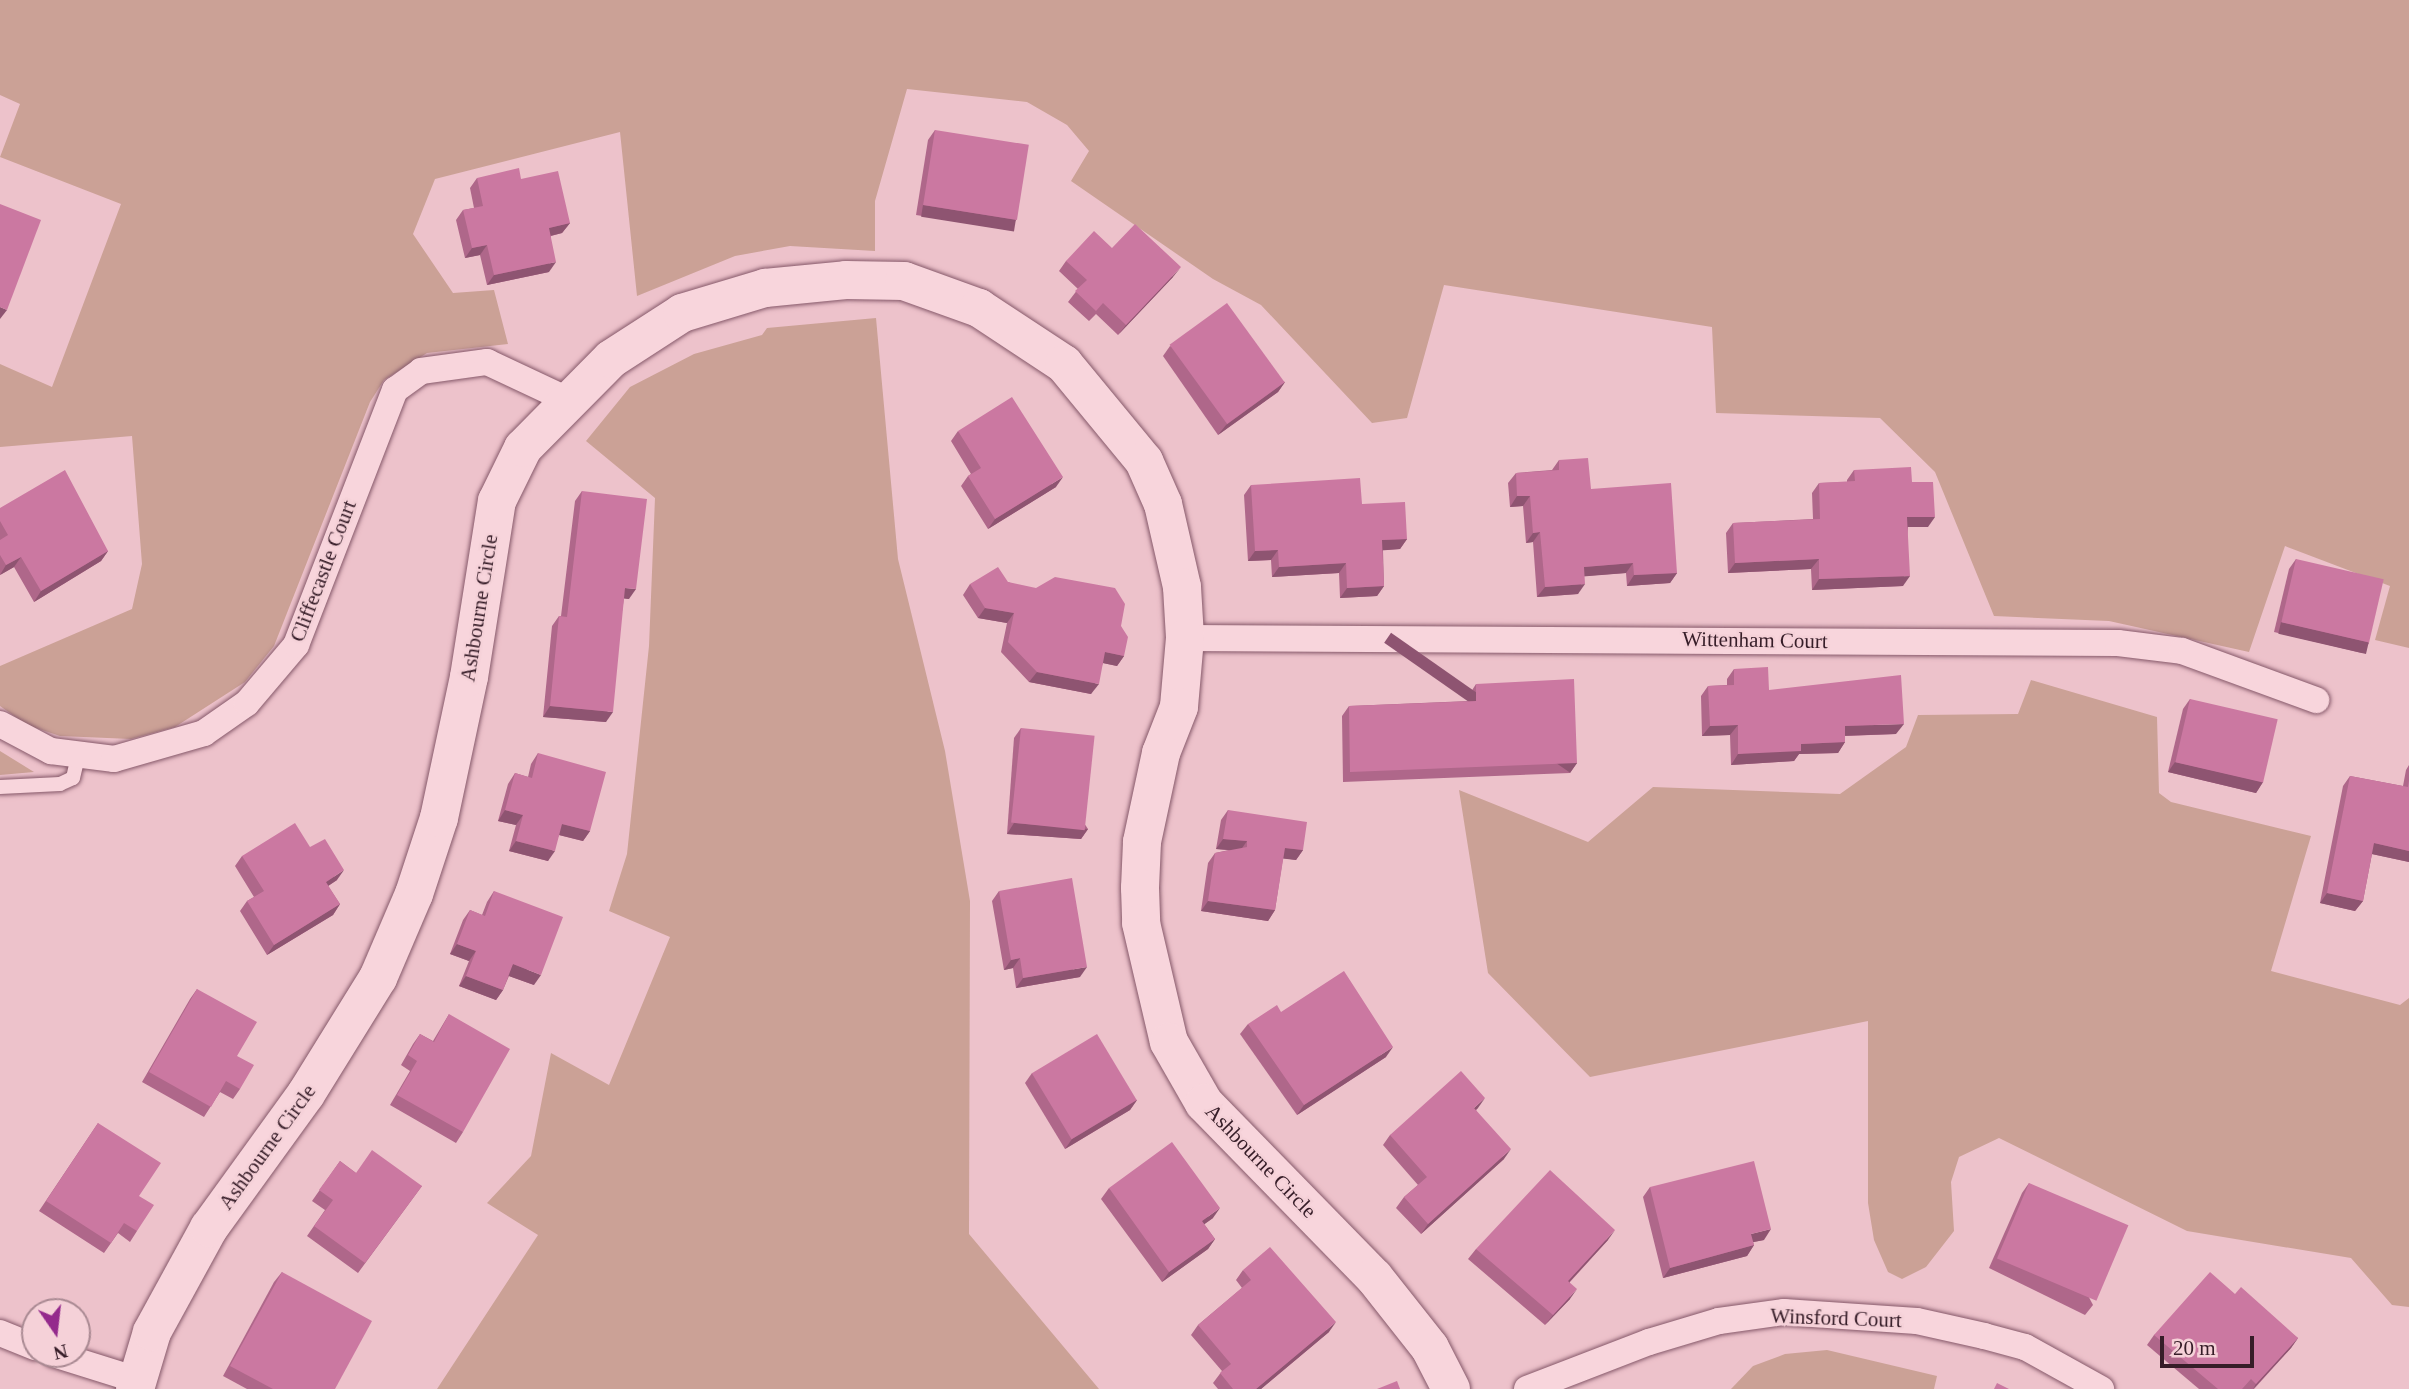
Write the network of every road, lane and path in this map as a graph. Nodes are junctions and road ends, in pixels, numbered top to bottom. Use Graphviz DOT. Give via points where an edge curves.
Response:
graph roads {
  1 [pos="566,399"];
  2 [pos="1185,638"];
  3 [pos="2316,700"];
  4 [pos="0,724"];
  5 [pos="78,756"];
  6 [pos="0,787"];
  7 [pos="0,1333"];
  8 [pos="21,1341"];
  9 [pos="91,1368"];
  10 [pos="136,1385"];
  11 [pos="1451,1389"];
  12 [pos="1527,1389"];
  13 [pos="2101,1389"];
  1 -- 2 [label="street, Ashbourne Circle" via="652,331 730,297 846,280 904,281 953,293 1064,364 1144,461 1163,504 1182,587"];
  1 -- 5 [label="street, Cliffecastle Court" via="487,362 421,371 395,390 379,420 296,645 273,676 204,733 126,757"];
  1 -- 10 [label="street, Ashbourne Circle" via="523,448 497,501 439,818 378,978 306,1094 209,1228 152,1332"];
  2 -- 3 [label="street, Wittenham Court" via="2118,643 2182,650"];
  2 -- 11 [label="street, Ashbourne Circle" via="1179,707 1158,766 1140,888 1141,923 1169,1042 1204,1103 1374,1277 1430,1348"];
  4 -- 5 [label="street, Cliffecastle Court" via="14,736"];
  5 -- 6 [label="lane" via="73,778 60,784"];
  7 -- 8 [label="street"];
  9 -- 10 [label="street"];
  12 -- 13 [label="street, Winsford Court" via="1661,1338 1784,1312 1917,1321 1984,1336 2025,1347"];
}
